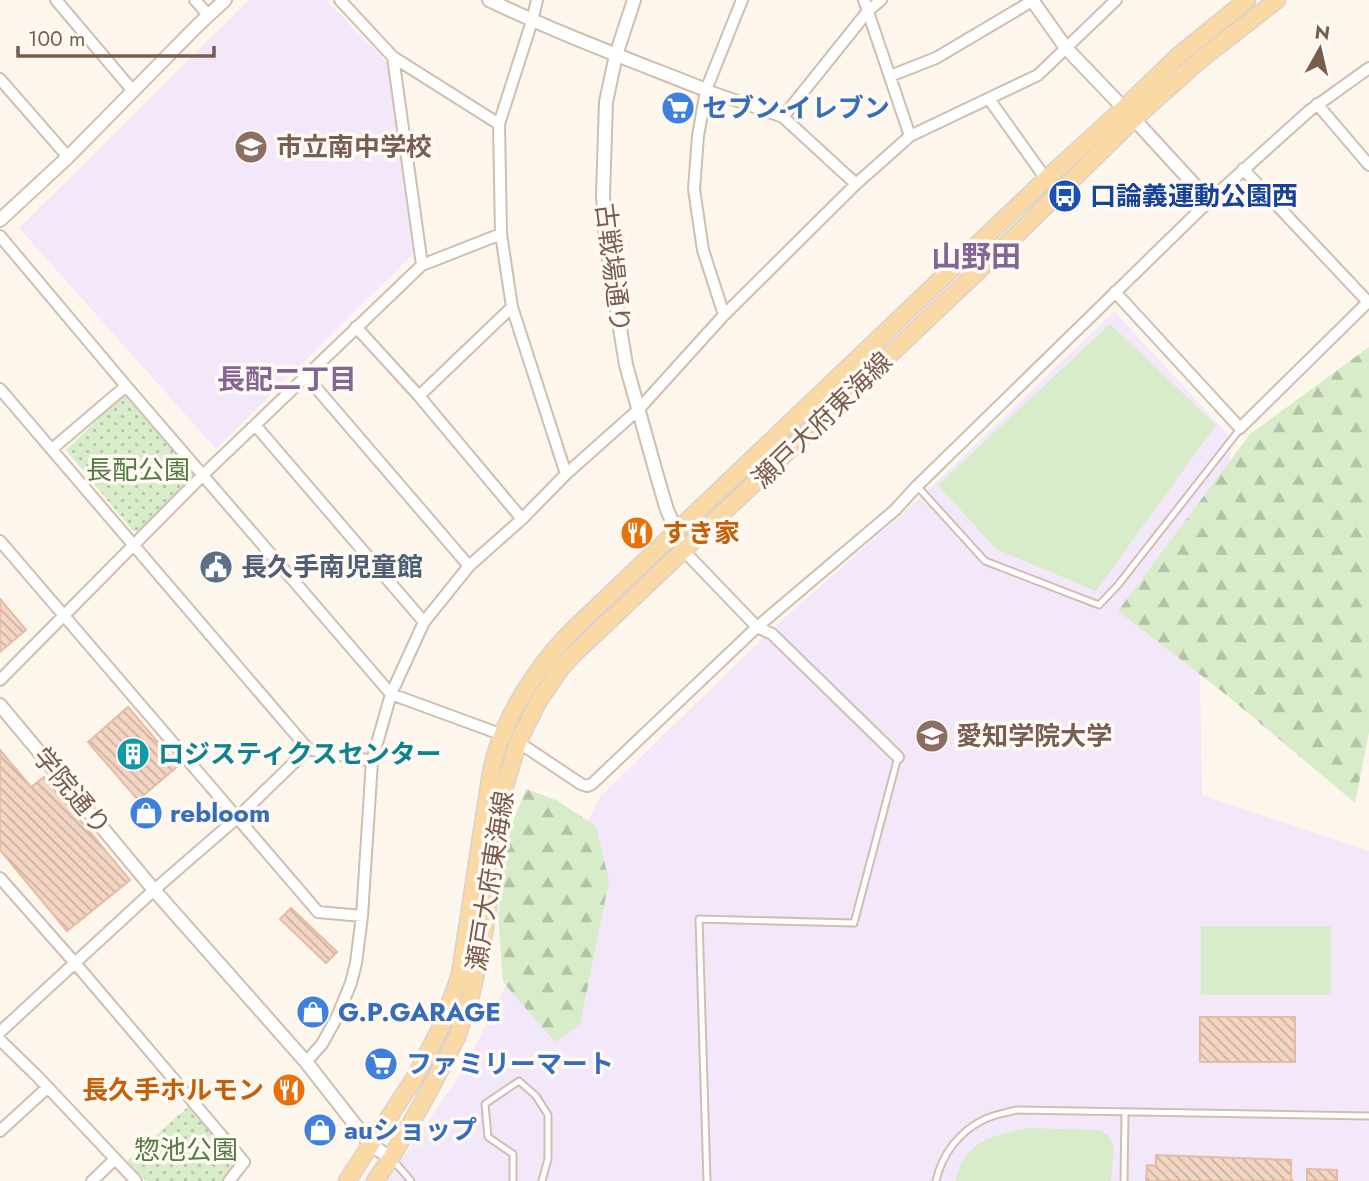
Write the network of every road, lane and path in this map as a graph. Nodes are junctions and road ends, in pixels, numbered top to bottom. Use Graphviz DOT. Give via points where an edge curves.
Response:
graph roads {
  1 [pos="56,0"];
  2 [pos="195,0"];
  3 [pos="225,0"];
  4 [pos="340,0"];
  5 [pos="489,0"];
  6 [pos="537,0"];
  7 [pos="634,0"];
  8 [pos="742,0"];
  9 [pos="864,0"];
  10 [pos="881,0"];
  11 [pos="1032,0"];
  12 [pos="1116,0"];
  13 [pos="1248,0"];
  14 [pos="1277,0"];
  15 [pos="868,11"];
  16 [pos="209,16"];
  17 [pos="532,21"];
  18 [pos="1066,48"];
  19 [pos="616,55"];
  20 [pos="393,57"];
  21 [pos="1369,68"];
  22 [pos="890,76"];
  23 [pos="0,79"];
  24 [pos="706,90"];
  25 [pos="133,91"];
  26 [pos="989,99"];
  27 [pos="1317,104"];
  28 [pos="1129,113"];
  29 [pos="783,117"];
  30 [pos="499,124"];
  31 [pos="910,136"];
  32 [pos="68,157"];
  33 [pos="1369,165"];
  34 [pos="1243,169"];
  35 [pos="1046,179"];
  36 [pos="856,184"];
  37 [pos="1209,201"];
  38 [pos="0,220"];
  39 [pos="501,234"];
  40 [pos="0,236"];
  41 [pos="422,265"];
  42 [pos="1115,292"];
  43 [pos="1368,302"];
  44 [pos="512,307"];
  45 [pos="724,315"];
  46 [pos="356,327"];
  47 [pos="306,376"];
  48 [pos="126,386"];
  49 [pos="0,389"];
  50 [pos="419,396"];
  51 [pos="638,410"];
  52 [pos="255,425"];
  53 [pos="1241,428"];
  54 [pos="52,449"];
  55 [pos="204,474"];
  56 [pos="566,474"];
  57 [pos="917,486"];
  58 [pos="522,519"];
  59 [pos="677,532"];
  60 [pos="0,541"];
  61 [pos="133,546"];
  62 [pos="684,551"];
  63 [pos="469,566"];
  64 [pos="64,615"];
  65 [pos="424,622"];
  66 [pos="757,627"];
  67 [pos="0,680"];
  68 [pos="391,694"];
  69 [pos="0,705"];
  70 [pos="503,735"];
  71 [pos="518,742"];
  72 [pos="308,749"];
  73 [pos="898,757"];
  74 [pos="372,761"];
  75 [pos="237,818"];
  76 [pos="0,878"];
  77 [pos="154,890"];
  78 [pos="362,916"];
  79 [pos="75,963"];
  80 [pos="0,1032"];
  81 [pos="0,1040"];
  82 [pos="306,1062"];
  83 [pos="47,1088"];
  84 [pos="1125,1113"];
  85 [pos="1369,1116"];
  86 [pos="0,1131"];
  87 [pos="371,1145"];
  88 [pos="391,1158"];
  89 [pos="115,1159"];
  90 [pos="92,1181"];
  91 [pos="136,1181"];
  92 [pos="229,1181"];
  93 [pos="347,1181"];
  94 [pos="375,1181"];
  95 [pos="411,1181"];
  96 [pos="513,1181"];
  97 [pos="542,1181"];
  98 [pos="707,1181"];
  99 [pos="936,1181"];
  100 [pos="1124,1181"];
  1 -- 25 [label="street"];
  2 -- 16 [label="street"];
  3 -- 16 [label="street"];
  4 -- 20 [label="street"];
  5 -- 17 [label="street"];
  6 -- 17 [label="street"];
  7 -- 19 [label="street, 古戦場通り"];
  8 -- 24 [label="street"];
  9 -- 15 [label="street"];
  10 -- 15 [label="street"];
  11 -- 18 [label="street"];
  11 -- 22 [label="street" via="936,58"];
  12 -- 18 [label="street"];
  13 -- 28 [label="main road, 瀬戸大府東海線" via="1178,56"];
  14 -- 28 [label="main road, 瀬戸大府東海線"];
  15 -- 22 [label="street"];
  15 -- 29 [label="street"];
  16 -- 25 [label="street"];
  17 -- 19 [label="street"];
  17 -- 30 [label="street"];
  18 -- 26 [label="street" via="1038,75"];
  18 -- 28 [label="street"];
  19 -- 24 [label="street"];
  19 -- 51 [label="street, 古戦場通り" via="606,102 603,195 611,275"];
  20 -- 30 [label="street"];
  20 -- 41 [label="street"];
  21 -- 27 [label="street"];
  22 -- 31 [label="street"];
  23 -- 32 [label="street"];
  24 -- 29 [label="street"];
  24 -- 45 [label="street" via="694,189 703,250"];
  25 -- 32 [label="street"];
  26 -- 31 [label="street"];
  26 -- 35 [label="street"];
  27 -- 33 [label="street"];
  27 -- 34 [label="street"];
  28 -- 35 [label="main road, 瀬戸大府東海線"];
  28 -- 37 [label="street"];
  28 -- 62 [label="main road, 瀬戸大府東海線" via="1011,240"];
  29 -- 36 [label="street"];
  30 -- 39 [label="street"];
  31 -- 36 [label="street"];
  32 -- 38 [label="street"];
  34 -- 37 [label="street"];
  34 -- 43 [label="street"];
  35 -- 59 [label="main road, 瀬戸大府東海線"];
  36 -- 45 [label="street"];
  37 -- 42 [label="street"];
  39 -- 41 [label="street"];
  39 -- 44 [label="street"];
  40 -- 48 [label="street"];
  41 -- 46 [label="street"];
  42 -- 53 [label="street"];
  42 -- 57 [label="street"];
  43 -- 53 [label="street"];
  44 -- 50 [label="street"];
  44 -- 56 [label="street"];
  45 -- 51 [label="street"];
  46 -- 47 [label="street"];
  46 -- 50 [label="street"];
  47 -- 52 [label="street"];
  47 -- 63 [label="street"];
  48 -- 54 [label="street"];
  48 -- 55 [label="street"];
  49 -- 54 [label="street"];
  50 -- 58 [label="street"];
  51 -- 56 [label="street"];
  51 -- 59 [label="street, 古戦場通り"];
  52 -- 55 [label="street"];
  52 -- 65 [label="street"];
  53 -- 57 [label="lane" via="1098,605 985,561"];
  54 -- 61 [label="street"];
  55 -- 61 [label="street"];
  55 -- 68 [label="street"];
  56 -- 58 [label="street"];
  57 -- 66 [label="street"];
  58 -- 63 [label="street"];
  59 -- 62 [label="street"];
  59 -- 70 [label="main road, 瀬戸大府東海線" via="562,640 533,678"];
  60 -- 64 [label="street"];
  61 -- 64 [label="street"];
  61 -- 72 [label="street"];
  62 -- 66 [label="street"];
  62 -- 71 [label="main road, 瀬戸大府東海線" via="561,668"];
  63 -- 65 [label="street"];
  64 -- 67 [label="street"];
  64 -- 75 [label="street"];
  65 -- 68 [label="street"];
  66 -- 71 [label="street" via="592,784 581,783"];
  66 -- 73 [label="street" via="772,634"];
  68 -- 70 [label="street"];
  68 -- 74 [label="street"];
  69 -- 77 [label="street, 学院通り"];
  70 -- 87 [label="main road, 瀬戸大府東海線" via="490,779 460,975 442,1025 414,1079"];
  71 -- 88 [label="main road, 瀬戸大府東海線" via="505,786 472,991 457,1037"];
  72 -- 74 [label="street"];
  72 -- 75 [label="street"];
  73 -- 98 [label="lane" via="854,923 699,919"];
  74 -- 78 [label="street"];
  75 -- 77 [label="street"];
  75 -- 78 [label="street" via="318,912"];
  76 -- 79 [label="street"];
  77 -- 79 [label="street"];
  77 -- 82 [label="street, 学院通り"];
  78 -- 82 [label="street" via="352,983 322,1044"];
  79 -- 80 [label="street"];
  79 -- 92 [label="street" via="244,1162"];
  81 -- 83 [label="street"];
  82 -- 87 [label="street, 学院通り"];
  83 -- 86 [label="street"];
  83 -- 89 [label="street"];
  84 -- 85 [label="lane"];
  84 -- 99 [label="lane" via="1016,1110 984,1119 958,1138 939,1165"];
  84 -- 100 [label="lane"];
  87 -- 88 [label="street, 学院通り"];
  87 -- 93 [label="main road, 瀬戸大府東海線"];
  88 -- 94 [label="main road, 瀬戸大府東海線"];
  88 -- 95 [label="lane"];
  89 -- 90 [label="street"];
  89 -- 91 [label="street"];
  96 -- 97 [label="lane" via="513,1154 488,1137 485,1104 519,1080 548,1115 548,1159"];
}
